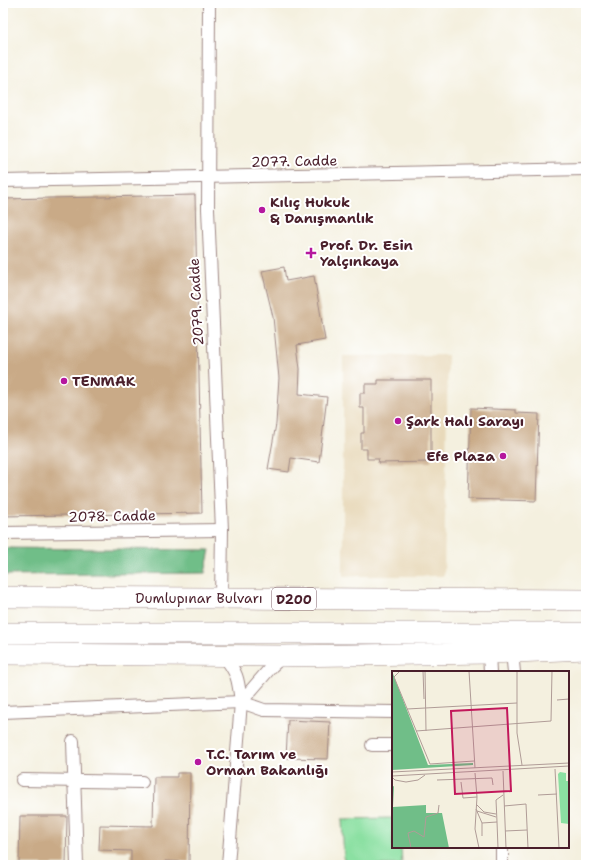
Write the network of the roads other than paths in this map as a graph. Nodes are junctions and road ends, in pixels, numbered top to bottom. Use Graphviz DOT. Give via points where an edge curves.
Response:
graph roads {
  1 [pos="209,3"];
  2 [pos="586,169"];
  3 [pos="208,177"];
  4 [pos="3,182"];
  5 [pos="222,530"];
  6 [pos="3,533"];
  7 [pos="3,597"];
  8 [pos="221,598"];
  9 [pos="586,600"];
  10 [pos="3,633"];
  11 [pos="586,633"];
  12 [pos="586,648"];
  13 [pos="3,654"];
  14 [pos="224,656"];
  15 [pos="283,656"];
  16 [pos="489,662"];
  17 [pos="513,662"];
  18 [pos="240,702"];
  19 [pos="3,712"];
  20 [pos="392,712"];
  21 [pos="73,741"];
  22 [pos="372,745"];
  23 [pos="392,745"];
  24 [pos="22,780"];
  25 [pos="74,780"];
  26 [pos="142,782"];
  27 [pos="502,848"];
  28 [pos="77,865"];
  29 [pos="228,865"];
  30 [pos="502,865"];
  1 -- 3 [label="street, 2079. Cadde"];
  2 -- 3 [label="street, 2077. Cadde"];
  3 -- 4 [label="street, 2077. Cadde"];
  3 -- 5 [label="street, 2079. Cadde" via="208,245"];
  5 -- 6 [label="street, 2078. Cadde"];
  5 -- 8 [label="street, 2079. Cadde"];
  7 -- 8 [label="highway, Dumlupınar Bulvarı / D200"];
  8 -- 9 [label="highway, Dumlupınar Bulvarı / D200"];
  10 -- 11 [label="highway"];
  12 -- 17 [label="highway"];
  13 -- 14 [label="highway"];
  14 -- 15 [label="highway"];
  14 -- 18 [label="street" via="235,670"];
  15 -- 16 [label="highway"];
  15 -- 18 [label="street"];
  16 -- 17 [label="highway"];
  18 -- 19 [label="street"];
  18 -- 20 [label="street" via="264,710"];
  18 -- 29 [label="street"];
  21 -- 25 [label="street"];
  22 -- 23 [label="street"];
  24 -- 25 [label="street"];
  25 -- 26 [label="street"];
  25 -- 28 [label="street"];
  27 -- 30 [label="street"];
}
